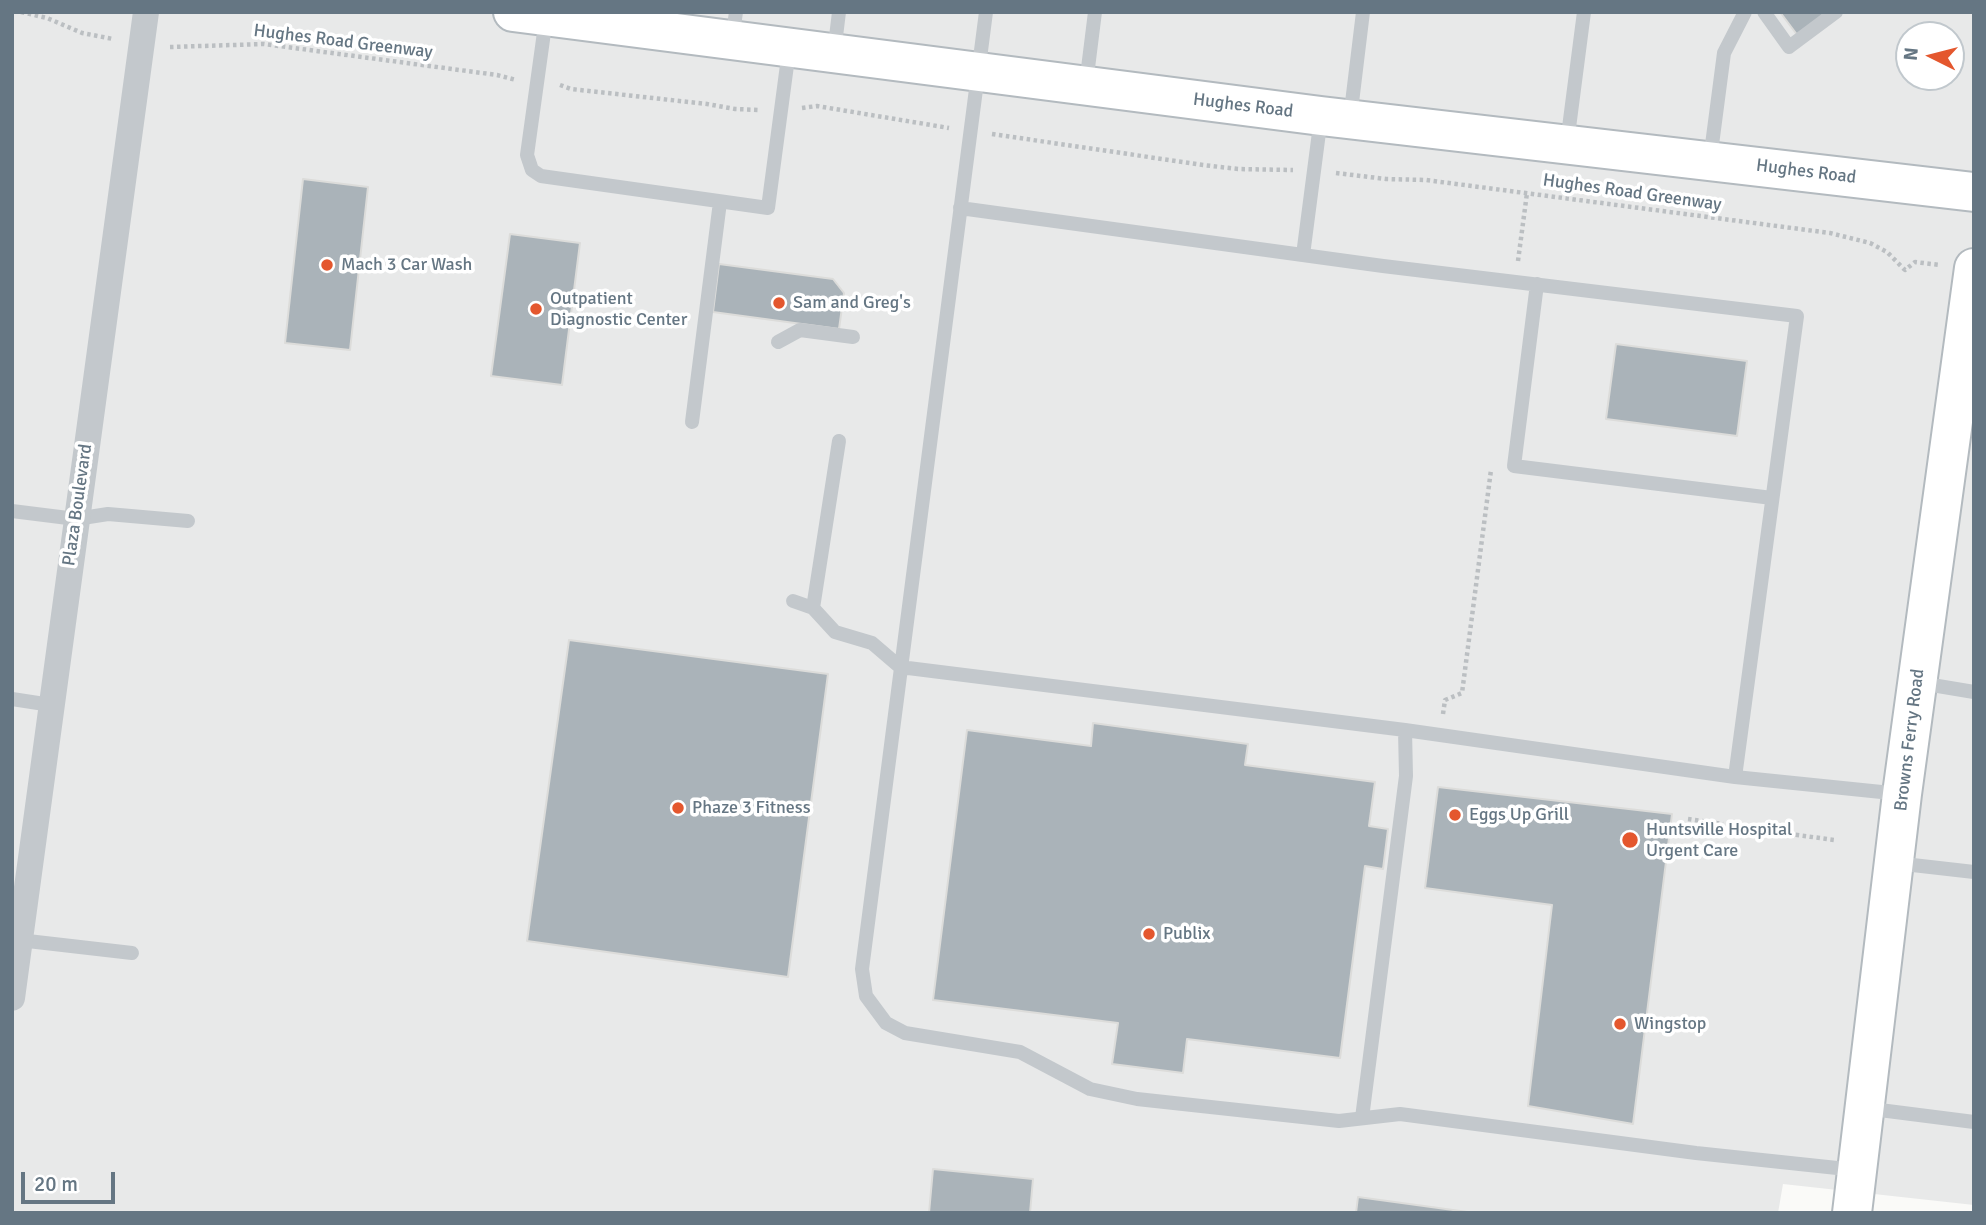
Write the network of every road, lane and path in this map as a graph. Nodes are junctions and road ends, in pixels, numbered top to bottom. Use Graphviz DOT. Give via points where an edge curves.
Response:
graph roads {
  1 [pos="21,12"];
  2 [pos="146,12"];
  3 [pos="839,12"];
  4 [pos="986,12"];
  5 [pos="1095,12"];
  6 [pos="1363,12"];
  7 [pos="1584,12"];
  8 [pos="1745,12"];
  9 [pos="1836,12"];
  10 [pos="1766,13"];
  11 [pos="529,14"];
  12 [pos="644,21"];
  13 [pos="734,27"];
  14 [pos="101,37"];
  15 [pos="166,47"];
  16 [pos="789,48"];
  17 [pos="834,54"];
  18 [pos="979,71"];
  19 [pos="515,80"];
  20 [pos="559,85"];
  21 [pos="1086,85"];
  22 [pos="830,108"];
  23 [pos="752,110"];
  24 [pos="1336,118"];
  25 [pos="945,127"];
  26 [pos="999,135"];
  27 [pos="1567,145"];
  28 [pos="1710,161"];
  29 [pos="1281,170"];
  30 [pos="1344,173"];
  31 [pos="1974,192"];
  32 [pos="1527,193"];
  33 [pos="720,202"];
  34 [pos="960,208"];
  35 [pos="1303,255"];
  36 [pos="1518,262"];
  37 [pos="1915,262"];
  38 [pos="1974,268"];
  39 [pos="1537,284"];
  40 [pos="853,337"];
  41 [pos="778,342"];
  42 [pos="692,422"];
  43 [pos="839,441"];
  44 [pos="1492,460"];
  45 [pos="1772,498"];
  46 [pos="12,510"];
  47 [pos="76,519"];
  48 [pos="188,521"];
  49 [pos="793,601"];
  50 [pos="813,608"];
  51 [pos="900,667"];
  52 [pos="1917,682"];
  53 [pos="1974,692"];
  54 [pos="12,699"];
  55 [pos="51,705"];
  56 [pos="1442,718"];
  57 [pos="1405,730"];
  58 [pos="1735,777"];
  59 [pos="1902,794"];
  60 [pos="1688,819"];
  61 [pos="1723,824"];
  62 [pos="1761,830"];
  63 [pos="1834,840"];
  64 [pos="1895,863"];
  65 [pos="1974,872"];
  66 [pos="19,940"];
  67 [pos="132,953"];
  68 [pos="12,998"];
  69 [pos="1863,1108"];
  70 [pos="1362,1118"];
  71 [pos="1974,1122"];
  72 [pos="1857,1170"];
  73 [pos="1852,1213"];
  1 -- 14 [label="path"];
  2 -- 47 [label="street, Plaza Boulevard"];
  3 -- 17 [label="lane"];
  4 -- 18 [label="lane"];
  5 -- 21 [label="lane"];
  6 -- 24 [label="lane"];
  7 -- 27 [label="lane"];
  8 -- 28 [label="lane" via="1724,53"];
  9 -- 10 [label="lane" via="1789,47"];
  11 -- 12 [label="main road, Hughes Road"];
  11 -- 33 [label="lane" via="527,155 532,170 541,176"];
  12 -- 13 [label="main road, Hughes Road"];
  13 -- 16 [label="main road, Hughes Road"];
  15 -- 19 [label="path, Hughes Road Greenway" via="264,44"];
  16 -- 17 [label="main road, Hughes Road"];
  16 -- 33 [label="lane" via="768,208"];
  17 -- 18 [label="main road, Hughes Road"];
  18 -- 21 [label="main road, Hughes Road"];
  18 -- 34 [label="lane"];
  20 -- 23 [label="path"];
  21 -- 24 [label="main road, Hughes Road"];
  22 -- 25 [label="path"];
  24 -- 27 [label="main road, Hughes Road"];
  24 -- 35 [label="lane"];
  26 -- 29 [label="path" via="1203,165"];
  27 -- 28 [label="main road, Hughes Road"];
  28 -- 31 [label="main road, Hughes Road"];
  30 -- 32 [label="path, Hughes Road Greenway"];
  32 -- 36 [label="path"];
  32 -- 37 [label="path, Hughes Road Greenway" via="1854,237 1887,252 1905,270"];
  33 -- 42 [label="lane"];
  34 -- 35 [label="lane"];
  34 -- 51 [label="lane"];
  35 -- 39 [label="lane"];
  38 -- 52 [label="main road, Browns Ferry Road"];
  39 -- 45 [label="lane" via="1514,466"];
  39 -- 45 [label="lane" via="1797,316"];
  40 -- 41 [label="lane" via="800,330"];
  43 -- 50 [label="lane"];
  44 -- 56 [label="path" via="1462,693 1445,700"];
  45 -- 58 [label="lane"];
  46 -- 47 [label="lane"];
  47 -- 48 [label="lane" via="108,514"];
  47 -- 55 [label="street, Plaza Boulevard"];
  49 -- 50 [label="lane"];
  50 -- 51 [label="lane" via="835,632 872,643"];
  51 -- 57 [label="lane"];
  51 -- 70 [label="lane" via="862,969 866,996 886,1023 905,1033 1020,1052 1090,1089 1137,1099 1339,1121"];
  52 -- 53 [label="lane"];
  52 -- 59 [label="main road, Browns Ferry Road"];
  54 -- 55 [label="lane"];
  55 -- 66 [label="street, Plaza Boulevard"];
  57 -- 58 [label="lane"];
  57 -- 70 [label="lane" via="1406,776"];
  58 -- 59 [label="lane"];
  59 -- 64 [label="main road, Browns Ferry Road"];
  60 -- 61 [label="path"];
  62 -- 63 [label="path"];
  64 -- 65 [label="lane"];
  64 -- 69 [label="main road, Browns Ferry Road"];
  66 -- 67 [label="lane"];
  66 -- 68 [label="street, Plaza Boulevard"];
  69 -- 71 [label="lane"];
  69 -- 72 [label="main road, Browns Ferry Road"];
  70 -- 72 [label="lane" via="1400,1114"];
  72 -- 73 [label="main road, Browns Ferry Road"];
}
